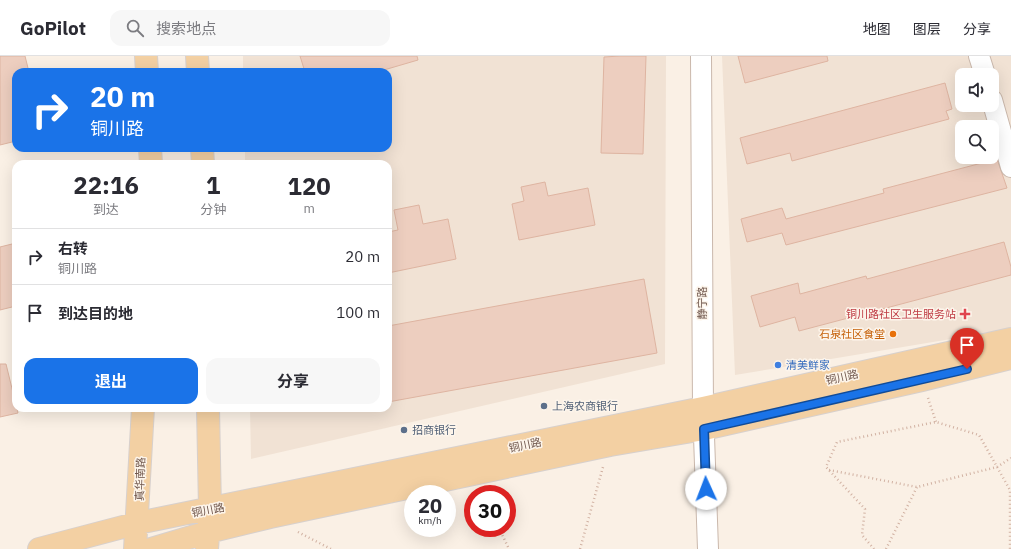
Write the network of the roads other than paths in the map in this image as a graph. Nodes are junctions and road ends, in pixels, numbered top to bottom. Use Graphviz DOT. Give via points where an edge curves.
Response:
graph roads {
  1 [pos="146,56"];
  2 [pos="197,56"];
  3 [pos="701,56"];
  4 [pos="979,56"];
  5 [pos="147,68"];
  6 [pos="198,68"];
  7 [pos="983,68"];
  8 [pos="995,112"];
  9 [pos="1011,166"];
  10 [pos="1011,339"];
  11 [pos="1011,358"];
  12 [pos="143,412"];
  13 [pos="208,412"];
  14 [pos="703,418"];
  15 [pos="210,510"];
  16 [pos="138,523"];
  17 [pos="208,540"];
  18 [pos="39,549"];
  19 [pos="135,549"];
  20 [pos="151,549"];
  21 [pos="708,549"];
  1 -- 5 [label="main road"];
  2 -- 6 [label="main road"];
  3 -- 14 [label="street, 静宁路"];
  4 -- 7 [label="street"];
  8 -- 9 [label="street"];
  10 -- 14 [label="main road, 铜川路"];
  11 -- 14 [label="main road, 铜川路" via="922,380"];
  12 -- 16 [label="main road, 真华南路"];
  13 -- 15 [label="main road"];
  14 -- 15 [label="main road, 铜川路"];
  14 -- 17 [label="main road, 铜川路" via="610,445 270,517"];
  14 -- 21 [label="street, 静宁路"];
  15 -- 16 [label="main road, 铜川路"];
  15 -- 17 [label="main road"];
  16 -- 18 [label="main road, 铜川路"];
  16 -- 19 [label="main road, 真华南路"];
  17 -- 20 [label="main road, 铜川路"];
}
